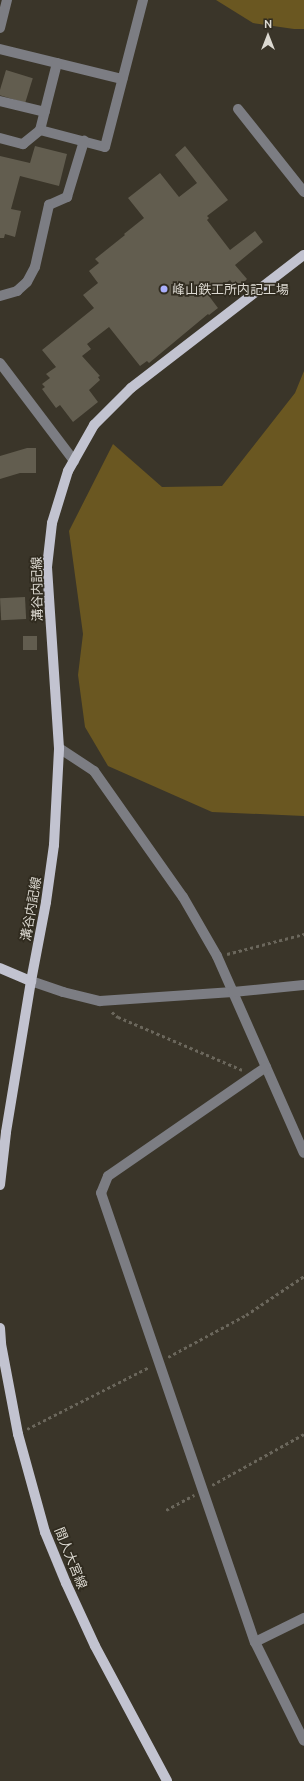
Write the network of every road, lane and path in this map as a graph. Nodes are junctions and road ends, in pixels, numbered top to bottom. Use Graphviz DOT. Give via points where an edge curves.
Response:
graph roads {
  1 [pos="7,0"];
  2 [pos="143,0"];
  3 [pos="0,28"];
  4 [pos="0,49"];
  5 [pos="57,63"];
  6 [pos="122,79"];
  7 [pos="0,101"];
  8 [pos="238,109"];
  9 [pos="45,112"];
  10 [pos="40,130"];
  11 [pos="0,138"];
  12 [pos="84,141"];
  13 [pos="304,192"];
  14 [pos="304,255"];
  15 [pos="0,296"];
  16 [pos="0,363"];
  17 [pos="74,461"];
  18 [pos="59,748"];
  19 [pos="304,934"];
  20 [pos="217,956"];
  21 [pos="0,968"];
  22 [pos="31,981"];
  23 [pos="304,985"];
  24 [pos="233,992"];
  25 [pos="100,1001"];
  26 [pos="266,1066"];
  27 [pos="253,1075"];
  28 [pos="304,1153"];
  29 [pos="0,1185"];
  30 [pos="0,1328"];
  31 [pos="303,1434"];
  32 [pos="304,1439"];
  33 [pos="204,1490"];
  34 [pos="166,1510"];
  35 [pos="304,1618"];
  36 [pos="255,1642"];
  37 [pos="304,1741"];
  38 [pos="167,1781"];
  1 -- 3 [label="street"];
  2 -- 6 [label="street"];
  4 -- 5 [label="street"];
  5 -- 6 [label="street"];
  5 -- 9 [label="street"];
  6 -- 12 [label="street" via="105,147"];
  7 -- 9 [label="street"];
  8 -- 13 [label="street"];
  9 -- 10 [label="street"];
  10 -- 11 [label="street" via="23,144"];
  10 -- 12 [label="street"];
  12 -- 15 [label="street" via="67,198 49,204 32,272 27,282 17,291"];
  14 -- 17 [label="main road, 溝谷内記線" via="131,388 94,425"];
  16 -- 17 [label="street"];
  17 -- 18 [label="main road, 溝谷内記線" via="52,523 47,567"];
  18 -- 20 [label="street" via="94,771 183,898"];
  18 -- 22 [label="main road, 溝谷内記線" via="54,845"];
  19 -- 20 [label="path"];
  20 -- 24 [label="street"];
  21 -- 22 [label="main road"];
  22 -- 25 [label="street"];
  22 -- 29 [label="main road" via="6,1132"];
  23 -- 24 [label="street"];
  24 -- 25 [label="street"];
  24 -- 26 [label="street"];
  25 -- 27 [label="path" via="118,1018"];
  26 -- 27 [label="street"];
  26 -- 28 [label="street"];
  27 -- 33 [label="street" via="108,1176 101,1193"];
  30 -- 38 [label="main road, 間人大宮線" via="18,1434 45,1532 95,1646"];
  31 -- 32 [label="path"];
  31 -- 33 [label="path"];
  33 -- 34 [label="path"];
  33 -- 36 [label="street"];
  35 -- 36 [label="street"];
  36 -- 37 [label="street"];
}
